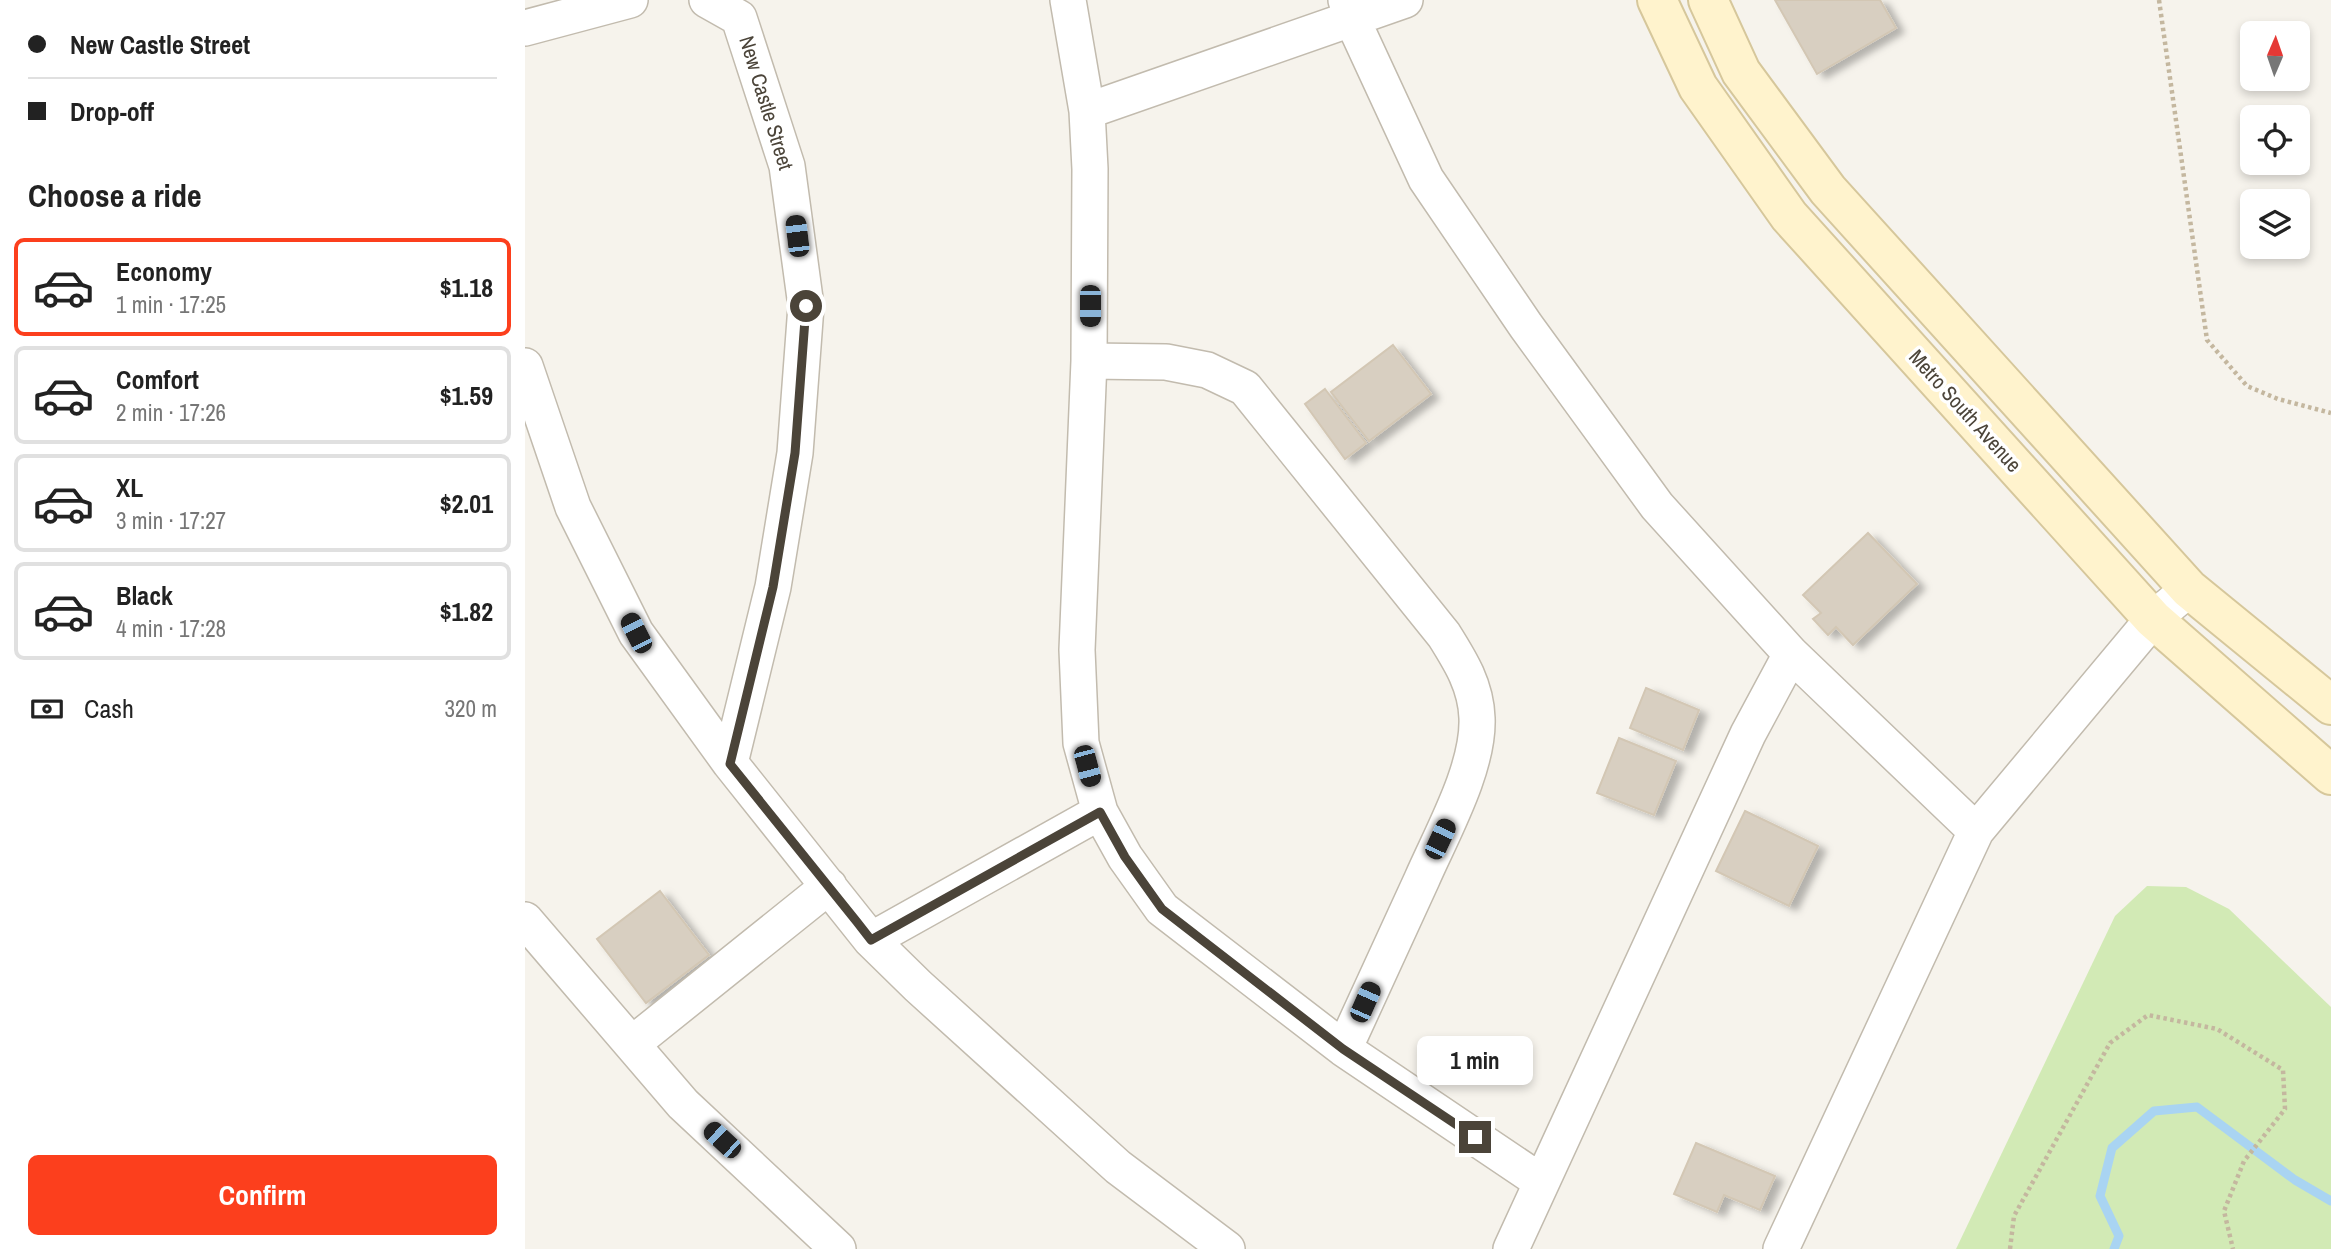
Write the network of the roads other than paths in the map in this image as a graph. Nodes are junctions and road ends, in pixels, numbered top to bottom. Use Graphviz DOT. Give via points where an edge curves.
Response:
graph roads {
  1 [pos="631,0"];
  2 [pos="707,0"];
  3 [pos="1068,0"];
  4 [pos="1405,0"];
  5 [pos="1657,0"];
  6 [pos="1708,0"];
  7 [pos="1349,9"];
  8 [pos="525,28"];
  9 [pos="1087,111"];
  10 [pos="1089,361"];
  11 [pos="525,366"];
  12 [pos="2189,589"];
  13 [pos="2153,619"];
  14 [pos="1791,654"];
  15 [pos="2331,705"];
  16 [pos="730,764"];
  17 [pos="2331,775"];
  18 [pos="1100,812"];
  19 [pos="1976,831"];
  20 [pos="829,887"];
  21 [pos="525,920"];
  22 [pos="871,940"];
  23 [pos="632,1044"];
  24 [pos="1343,1049"];
  25 [pos="1540,1181"];
  26 [pos="838,1249"];
  27 [pos="1227,1249"];
  28 [pos="1511,1249"];
  29 [pos="1781,1249"];
  1 -- 8 [label="street"];
  2 -- 16 [label="street, New Castle Street" via="739,18 787,166 806,306 795,453 773,587"];
  3 -- 9 [label="street"];
  4 -- 7 [label="street"];
  5 -- 13 [label="street, Metro South Avenue" via="1698,87 1789,216"];
  6 -- 12 [label="street" via="1741,72 1828,190"];
  7 -- 9 [label="street"];
  7 -- 14 [label="street" via="1426,178 1525,326 1657,506"];
  9 -- 10 [label="street"];
  10 -- 18 [label="street" via="1077,650 1081,743"];
  10 -- 24 [label="street" via="1166,362 1207,370 1245,388 1444,635 1467,671 1478,720 1474,754"];
  11 -- 16 [label="street" via="573,508 636,633"];
  12 -- 13 [label="street"];
  12 -- 15 [label="street"];
  13 -- 17 [label="street, Metro South Avenue"];
  13 -- 19 [label="street"];
  14 -- 19 [label="street"];
  14 -- 25 [label="street" via="1748,734"];
  16 -- 20 [label="street"];
  18 -- 22 [label="street"];
  18 -- 24 [label="street" via="1162,909"];
  19 -- 29 [label="street"];
  20 -- 22 [label="street"];
  20 -- 23 [label="street"];
  21 -- 23 [label="street"];
  22 -- 27 [label="street" via="1118,1167"];
  23 -- 26 [label="street" via="683,1104"];
  24 -- 25 [label="street"];
  25 -- 28 [label="street"];
}
